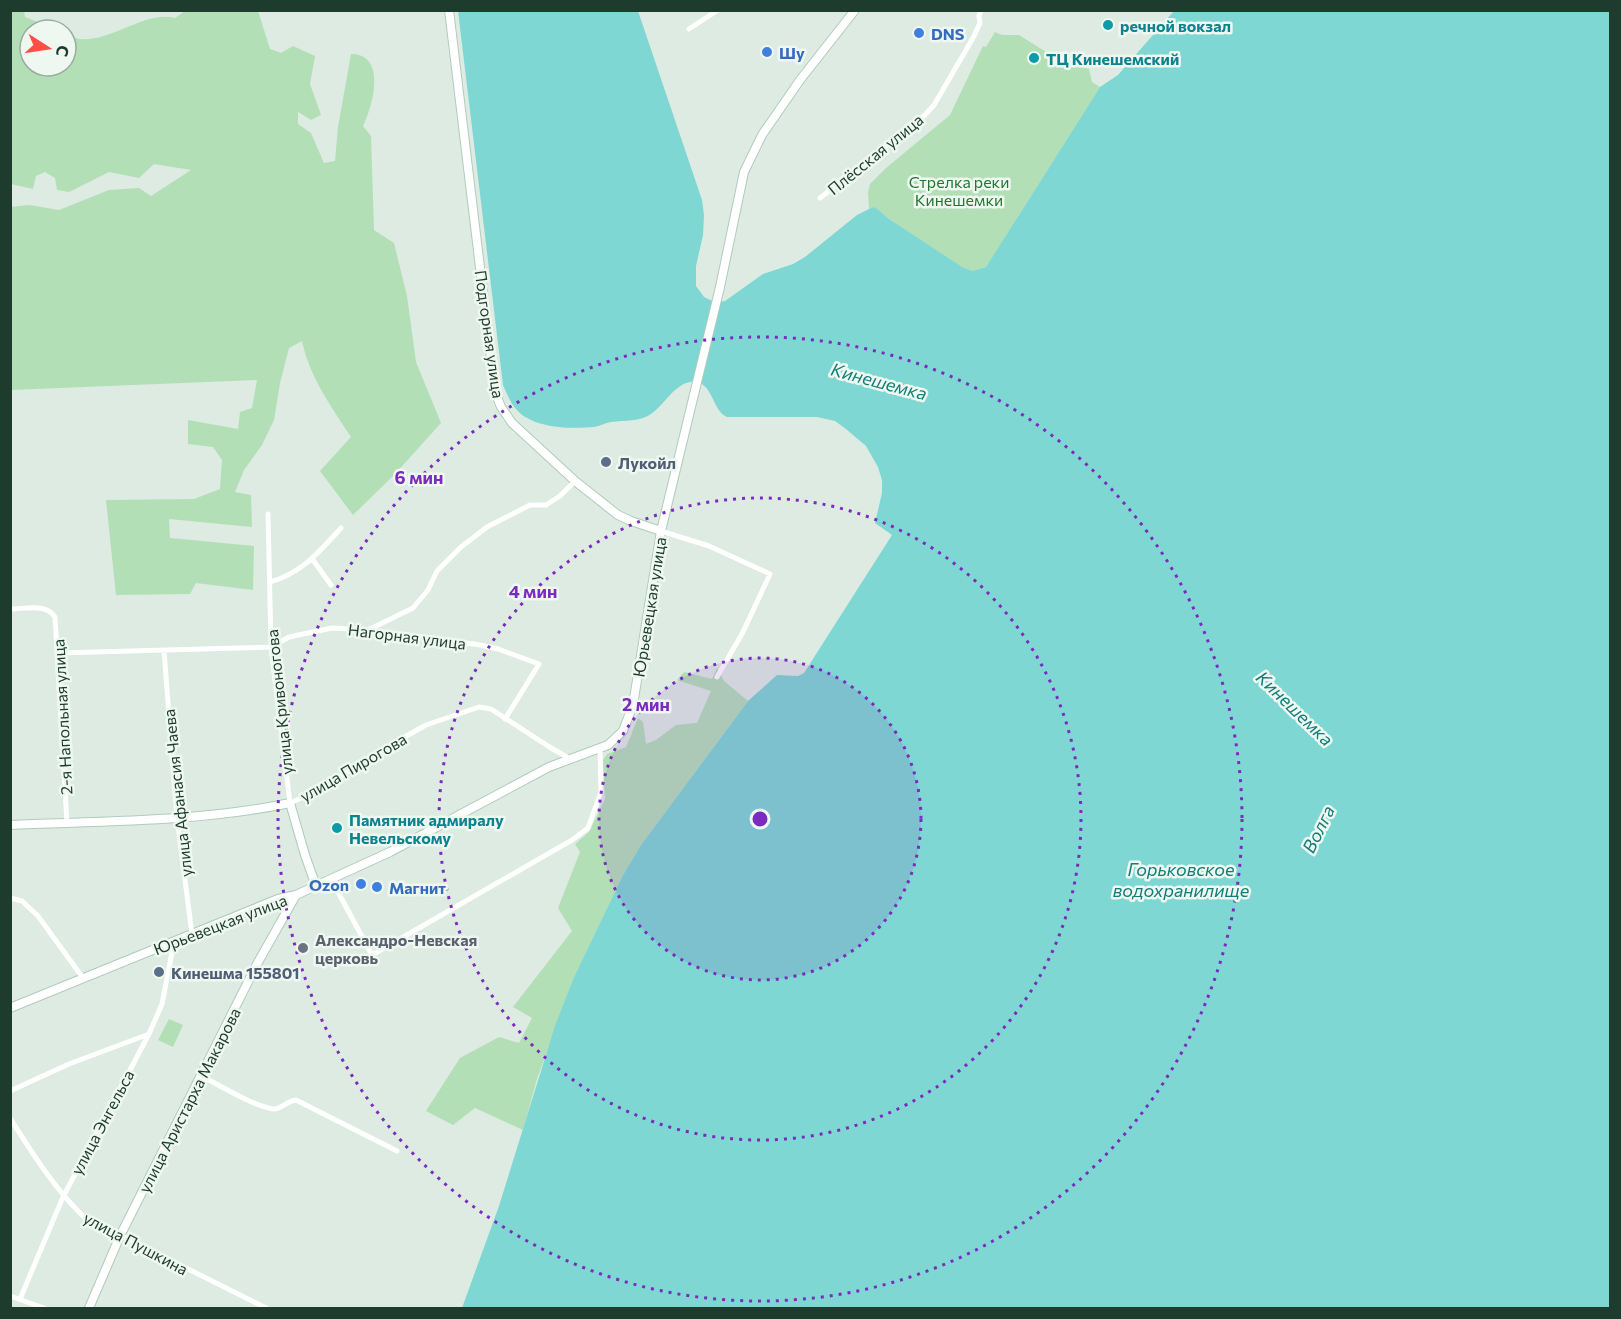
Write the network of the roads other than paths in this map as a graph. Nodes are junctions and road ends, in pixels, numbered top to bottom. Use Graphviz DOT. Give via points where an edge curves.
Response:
graph roads {
  1 [pos="449,10"];
  2 [pos="718,10"];
  3 [pos="855,10"];
  4 [pos="973,10"];
  5 [pos="980,13"];
  6 [pos="689,29"];
  7 [pos="820,198"];
  8 [pos="575,481"];
  9 [pos="268,514"];
  10 [pos="341,528"];
  11 [pos="661,531"];
  12 [pos="313,560"];
  13 [pos="270,582"];
  14 [pos="331,585"];
  15 [pos="10,609"];
  16 [pos="368,630"];
  17 [pos="271,647"];
  18 [pos="164,651"];
  19 [pos="59,653"];
  20 [pos="717,677"];
  21 [pos="505,718"];
  22 [pos="600,748"];
  23 [pos="570,759"];
  24 [pos="290,802"];
  25 [pos="177,818"];
  26 [pos="67,823"];
  27 [pos="10,825"];
  28 [pos="331,879"];
  29 [pos="316,886"];
  30 [pos="296,896"];
  31 [pos="10,898"];
  32 [pos="192,934"];
  33 [pos="174,942"];
  34 [pos="83,978"];
  35 [pos="10,1008"];
  36 [pos="149,1034"];
  37 [pos="201,1076"];
  38 [pos="10,1091"];
  39 [pos="10,1118"];
  40 [pos="397,1151"];
  41 [pos="63,1197"];
  42 [pos="120,1236"];
  43 [pos="10,1296"];
  44 [pos="20,1299"];
  45 [pos="44,1308"];
  46 [pos="89,1308"];
  47 [pos="266,1308"];
  1 -- 8 [label="main road, Подгорная улица" via="495,392 512,423"];
  2 -- 6 [label="street"];
  3 -- 11 [label="main road, Юрьевецкая улица" via="800,80 752,152 744,172"];
  4 -- 5 [label="street"];
  5 -- 7 [label="street, Плёсская улица" via="973,38 934,105"];
  8 -- 11 [label="main road, Подгорная улица" via="618,515"];
  8 -- 16 [label="street" via="546,505 530,505 487,527 437,572 414,608"];
  9 -- 13 [label="street, улица Кривоногова"];
  10 -- 12 [label="street"];
  11 -- 20 [label="street, Подгорная улица" via="709,546 770,574"];
  11 -- 22 [label="main road, Юрьевецкая улица" via="633,705 617,739"];
  12 -- 13 [label="street"];
  12 -- 14 [label="street"];
  13 -- 17 [label="street, улица Кривоногова"];
  15 -- 19 [label="street, 2-я Напольная улица" via="46,608 52,612"];
  16 -- 17 [label="street, Нагорная улица" via="332,628 289,637"];
  16 -- 21 [label="street, Нагорная улица" via="498,649 539,664"];
  17 -- 18 [label="street, Нагорная улица"];
  17 -- 24 [label="street, улица Кривоногова"];
  18 -- 19 [label="street, Нагорная улица"];
  18 -- 25 [label="street, улица Афанасия Чаева"];
  19 -- 26 [label="street, 2-я Напольная улица"];
  21 -- 23 [label="street, улица Пирогова"];
  21 -- 24 [label="street, улица Пирогова" via="479,707 426,725 317,791"];
  22 -- 23 [label="main road, Юрьевецкая улица"];
  22 -- 28 [label="street" via="601,792 588,828 372,955"];
  23 -- 28 [label="main road, Юрьевецкая улица"];
  24 -- 25 [label="main road, улица Пирогова" via="255,810"];
  24 -- 29 [label="main road, улица Кривоногова"];
  25 -- 26 [label="main road, улица Пирогова"];
  25 -- 32 [label="street, улица Афанасия Чаева"];
  26 -- 27 [label="main road, улица Пирогова"];
  28 -- 29 [label="main road, Юрьевецкая улица"];
  29 -- 30 [label="main road, Юрьевецкая улица"];
  30 -- 32 [label="main road, Юрьевецкая улица" via="278,899"];
  30 -- 37 [label="main road, улица Аристарха Макарова"];
  31 -- 34 [label="street" via="22,901 38,916"];
  32 -- 33 [label="main road, Юрьевецкая улица"];
  33 -- 34 [label="main road, Юрьевецкая улица"];
  33 -- 36 [label="street, улица Энгельса" via="162,1004"];
  34 -- 35 [label="main road, Юрьевецкая улица"];
  36 -- 38 [label="street"];
  36 -- 41 [label="street, улица Энгельса"];
  37 -- 40 [label="street" via="266,1109 296,1100"];
  37 -- 42 [label="main road, улица Аристарха Макарова"];
  39 -- 41 [label="street, улица Пушкина"];
  41 -- 42 [label="street, улица Пушкина" via="84,1217"];
  41 -- 44 [label="street, улица Энгельса"];
  42 -- 46 [label="main road, улица Аристарха Макарова"];
  42 -- 47 [label="street, улица Пушкина"];
  43 -- 44 [label="street"];
  44 -- 45 [label="street"];
}
